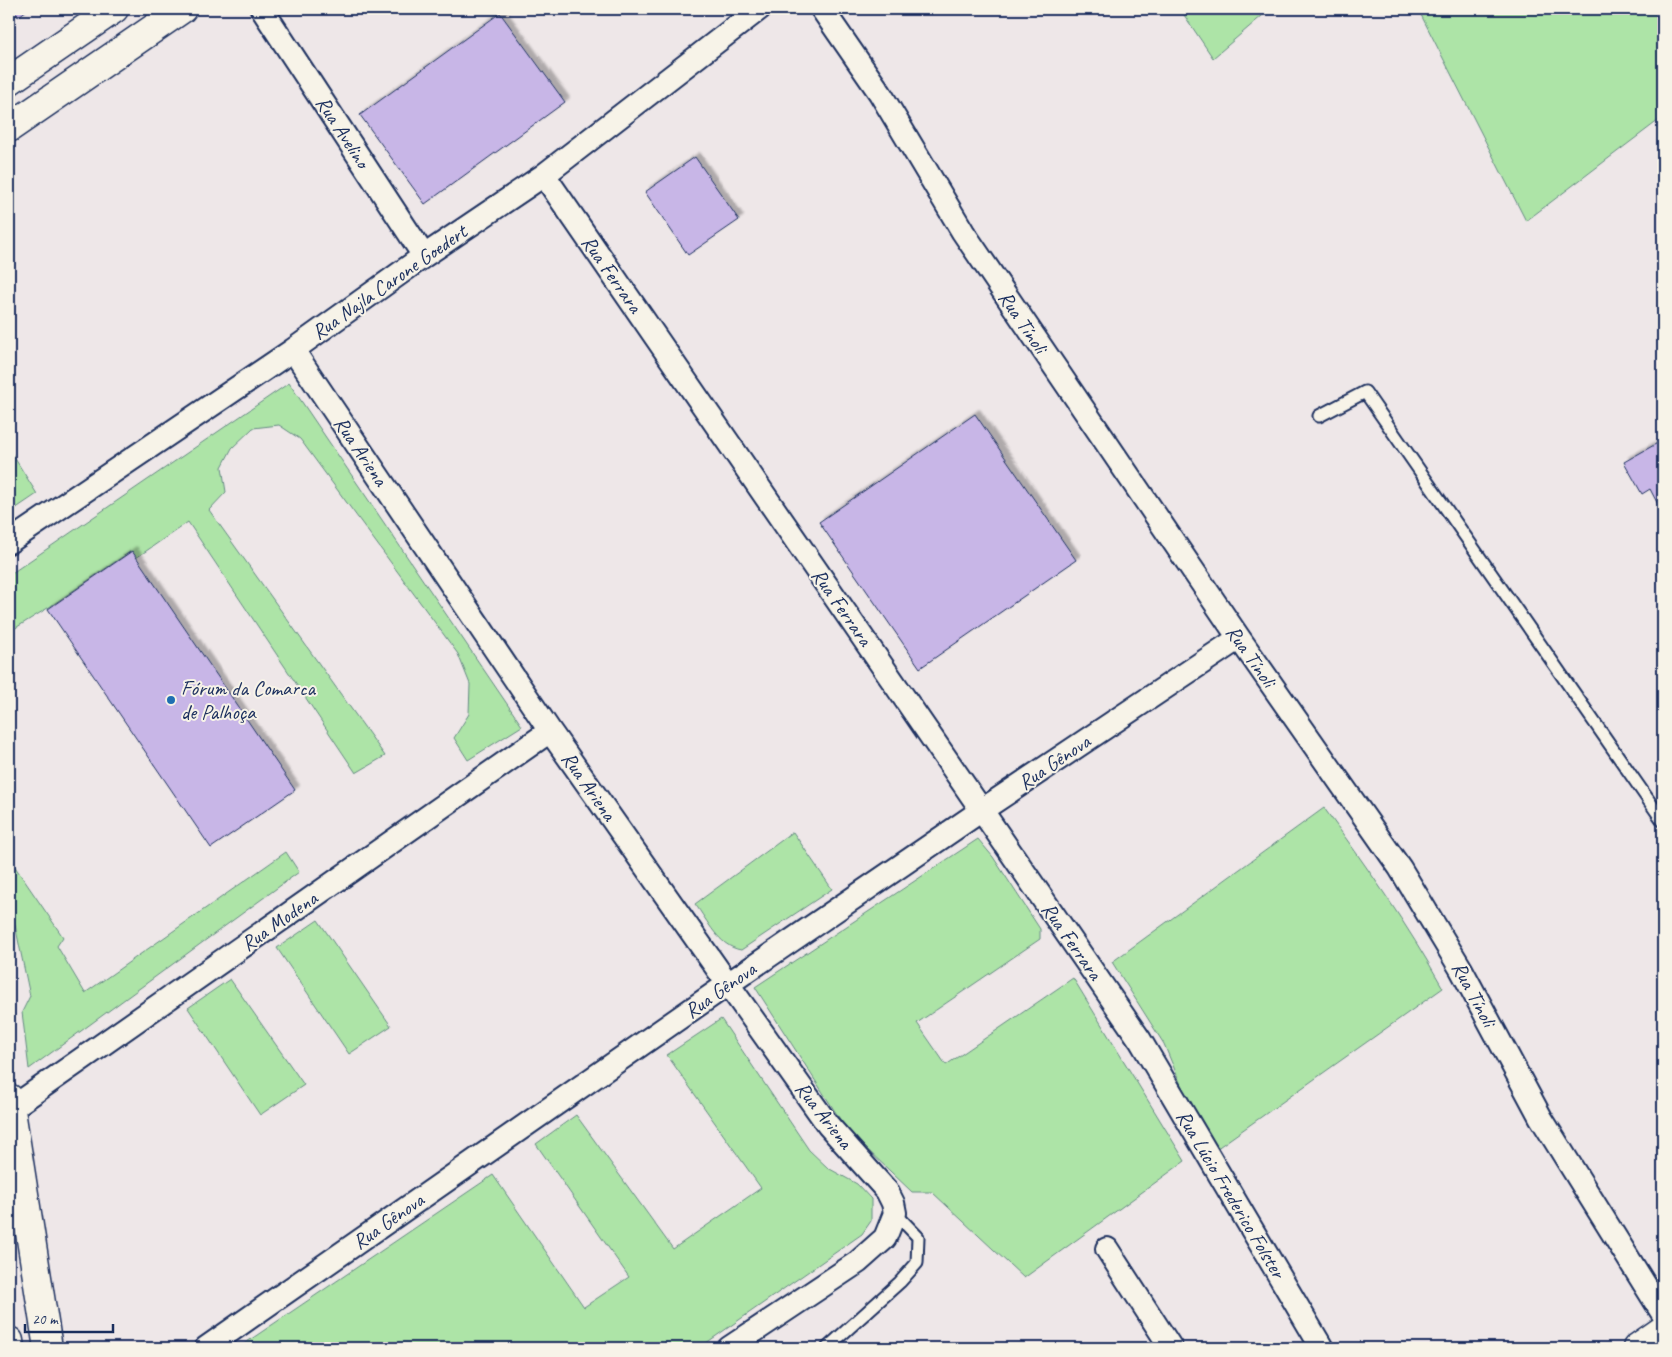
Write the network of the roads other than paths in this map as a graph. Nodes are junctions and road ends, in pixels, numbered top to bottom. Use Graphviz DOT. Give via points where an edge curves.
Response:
graph roads {
  1 [pos="114,9"];
  2 [pos="182,9"];
  3 [pos="262,9"];
  4 [pos="759,9"];
  5 [pos="822,9"];
  6 [pos="9,81"];
  7 [pos="9,128"];
  8 [pos="544,175"];
  9 [pos="424,256"];
  10 [pos="293,350"];
  11 [pos="1319,416"];
  12 [pos="9,542"];
  13 [pos="1238,638"];
  14 [pos="550,730"];
  15 [pos="982,810"];
  16 [pos="1663,821"];
  17 [pos="728,984"];
  18 [pos="1140,1040"];
  19 [pos="9,1106"];
  20 [pos="895,1212"];
  21 [pos="1107,1249"];
  22 [pos="1663,1314"];
  23 [pos="1663,1330"];
  24 [pos="756,1340"];
  25 [pos="9,1341"];
  26 [pos="10,1348"];
  27 [pos="48,1348"];
  28 [pos="206,1348"];
  29 [pos="729,1348"];
  30 [pos="827,1348"];
  31 [pos="1171,1348"];
  32 [pos="1322,1348"];
  33 [pos="1637,1348"];
  1 -- 6 [label="main road"];
  2 -- 7 [label="main road"];
  3 -- 9 [label="street, Rua Avelino"];
  4 -- 8 [label="street, Rua Najla Carone Goedert"];
  5 -- 13 [label="street, Rua Tínoli" via="880,93 963,232"];
  8 -- 9 [label="street, Rua Najla Carone Goedert"];
  8 -- 15 [label="street, Rua Ferrara"];
  9 -- 10 [label="street, Rua Najla Carone Goedert"];
  10 -- 12 [label="street, Rua Najla Carone Goedert"];
  10 -- 14 [label="street, Rua Ariena"];
  11 -- 16 [label="lane" via="1365,392"];
  13 -- 15 [label="street, Rua Gênova"];
  13 -- 22 [label="street, Rua Tínoli" via="1400,868 1461,969 1541,1118"];
  14 -- 17 [label="street, Rua Ariena"];
  14 -- 19 [label="street, Rua Modena"];
  15 -- 17 [label="street, Rua Gênova"];
  15 -- 18 [label="street, Rua Ferrara"];
  17 -- 20 [label="street, Rua Ariena" via="828,1124 887,1192"];
  17 -- 28 [label="street, Rua Gênova"];
  18 -- 32 [label="street, Rua Lúcio Frederico Folster"];
  19 -- 27 [label="main road"];
  20 -- 24 [label="street" via="885,1238"];
  20 -- 30 [label="lane" via="918,1237 917,1263"];
  21 -- 31 [label="street"];
  23 -- 33 [label="main road"];
  24 -- 29 [label="street"];
  25 -- 26 [label="main road"];
}
